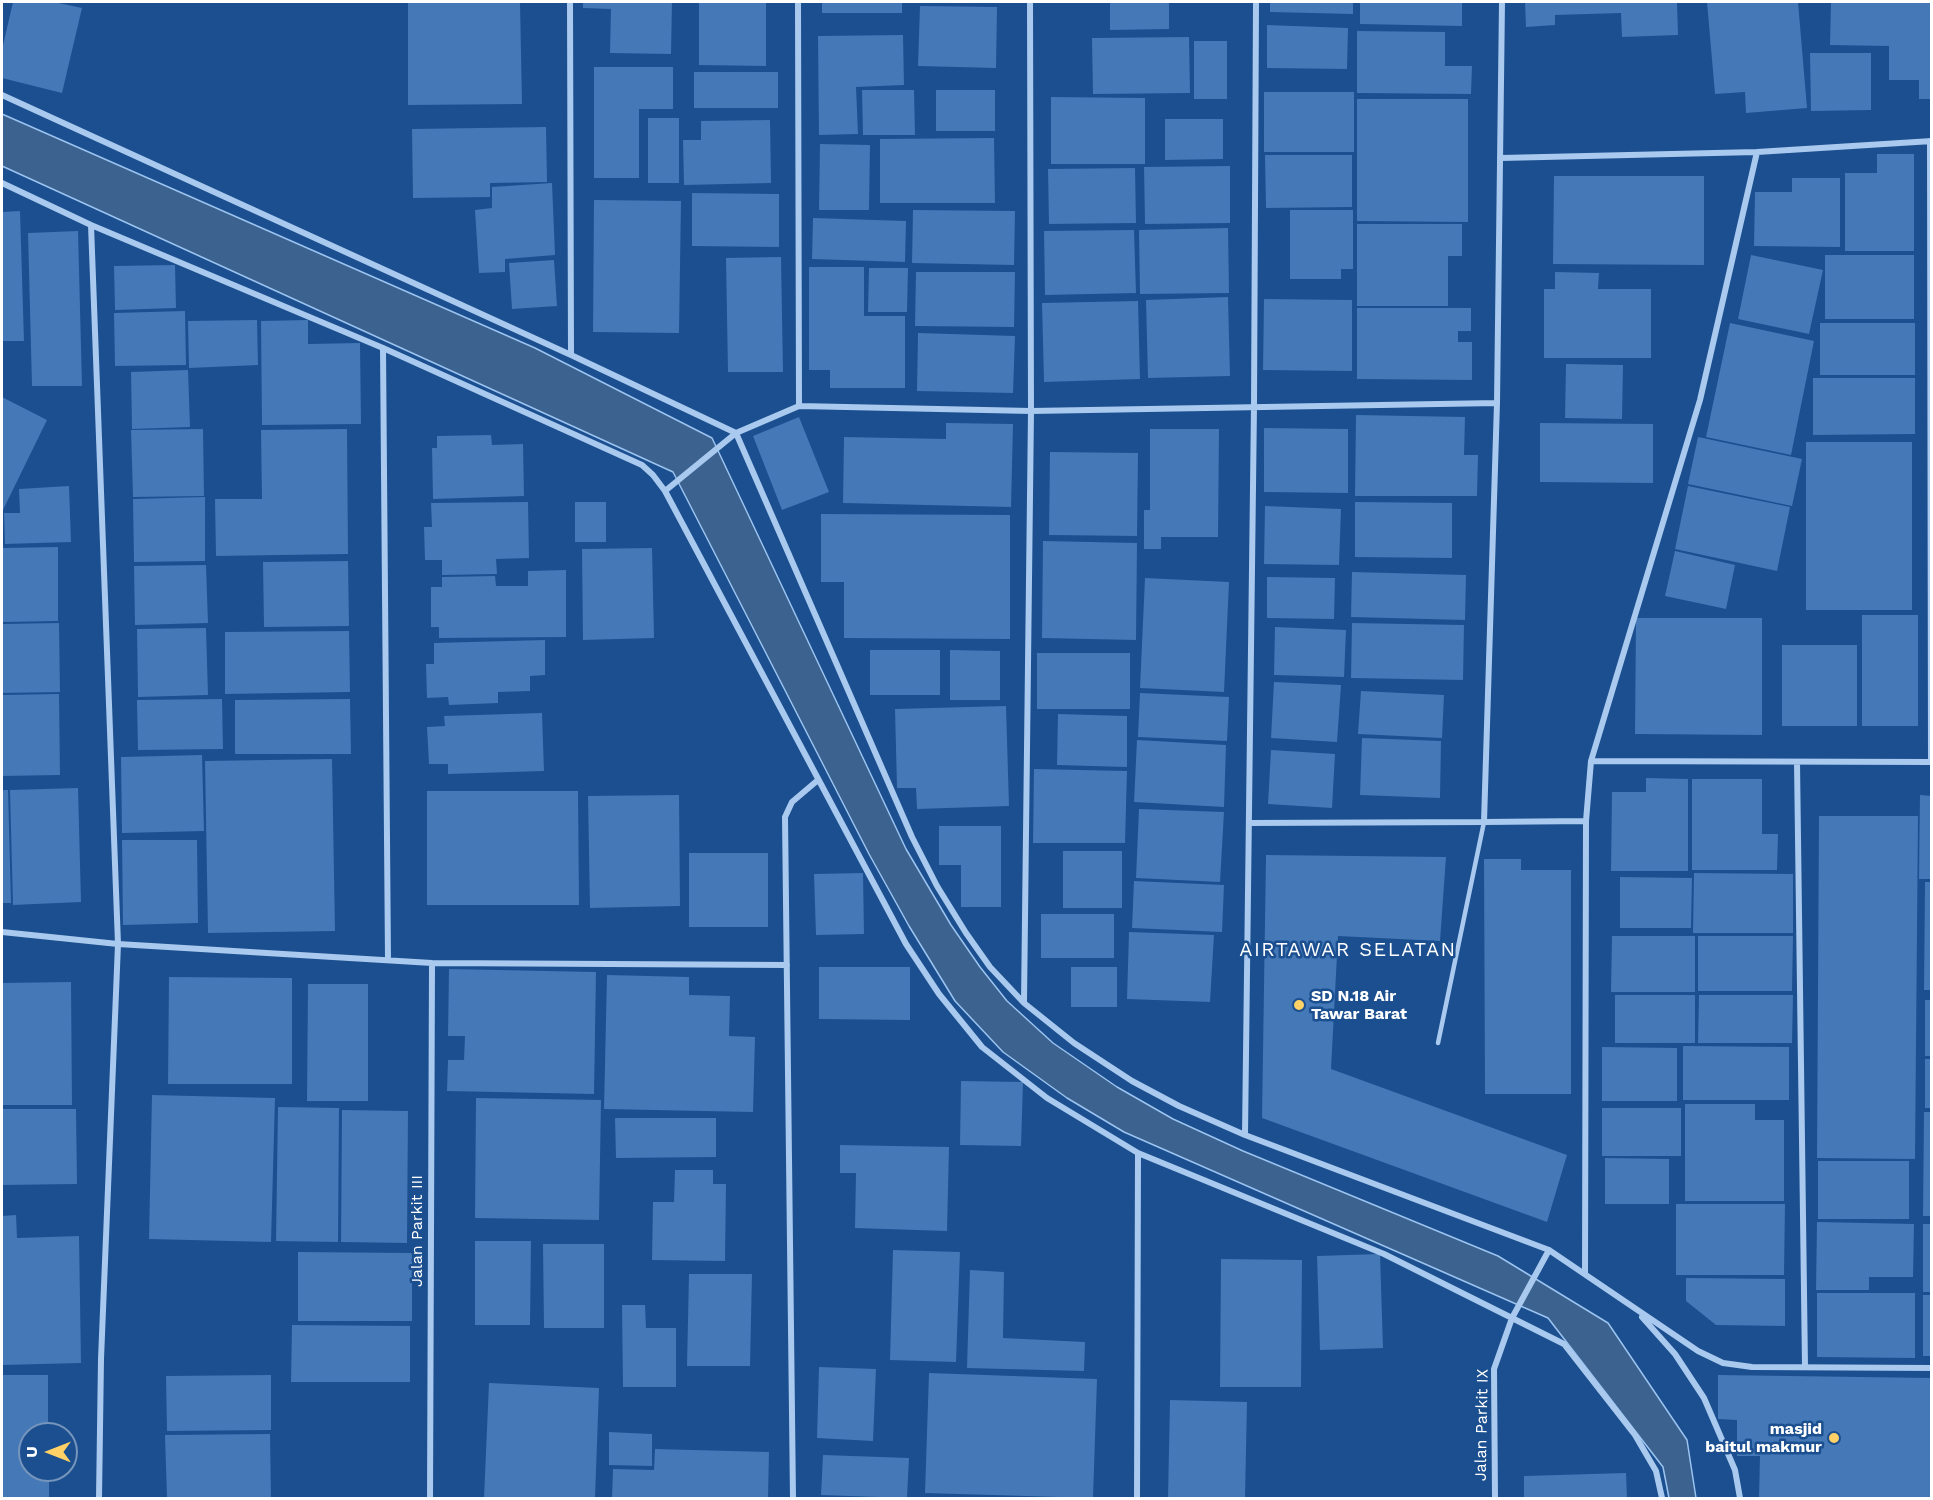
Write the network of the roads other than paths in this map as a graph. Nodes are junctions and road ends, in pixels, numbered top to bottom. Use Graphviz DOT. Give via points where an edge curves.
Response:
graph roads {
  1 [pos="570,2"];
  2 [pos="798,2"];
  3 [pos="1030,2"];
  4 [pos="1256,2"];
  5 [pos="1502,2"];
  6 [pos="2,95"];
  7 [pos="1931,141"];
  8 [pos="1757,152"];
  9 [pos="1501,158"];
  10 [pos="2,183"];
  11 [pos="91,225"];
  12 [pos="383,348"];
  13 [pos="571,355"];
  14 [pos="1497,403"];
  15 [pos="799,406"];
  16 [pos="1254,406"];
  17 [pos="1031,411"];
  18 [pos="736,433"];
  19 [pos="665,491"];
  20 [pos="1591,761"];
  21 [pos="1797,762"];
  22 [pos="1931,762"];
  23 [pos="818,780"];
  24 [pos="1586,821"];
  25 [pos="1249,822"];
  26 [pos="1484,822"];
  27 [pos="2,932"];
  28 [pos="118,944"];
  29 [pos="388,960"];
  30 [pos="432,963"];
  31 [pos="787,965"];
  32 [pos="1024,1003"];
  33 [pos="1437,1043"];
  34 [pos="1245,1135"];
  35 [pos="1138,1153"];
  36 [pos="1549,1250"];
  37 [pos="1584,1274"];
  38 [pos="1635,1310"];
  39 [pos="1512,1318"];
  40 [pos="1805,1367"];
  41 [pos="1932,1368"];
  42 [pos="99,1498"];
  43 [pos="430,1498"];
  44 [pos="794,1498"];
  45 [pos="1137,1498"];
  46 [pos="1495,1498"];
  47 [pos="1662,1498"];
  48 [pos="1740,1498"];
  1 -- 13 [label="street"];
  2 -- 15 [label="street"];
  3 -- 17 [label="street"];
  4 -- 16 [label="street"];
  5 -- 9 [label="street"];
  6 -- 13 [label="street"];
  7 -- 8 [label="street"];
  7 -- 22 [label="street"];
  8 -- 9 [label="street"];
  8 -- 20 [label="street" via="1700,400"];
  9 -- 14 [label="street"];
  10 -- 11 [label="street"];
  11 -- 12 [label="street"];
  11 -- 28 [label="street"];
  12 -- 19 [label="street" via="642,465"];
  12 -- 29 [label="street"];
  13 -- 18 [label="street"];
  14 -- 16 [label="street"];
  14 -- 26 [label="street"];
  15 -- 17 [label="street"];
  15 -- 18 [label="street"];
  16 -- 17 [label="street"];
  16 -- 25 [label="street"];
  17 -- 32 [label="street"];
  18 -- 19 [label="street"];
  18 -- 32 [label="street" via="912,837 966,933 990,967"];
  19 -- 23 [label="street"];
  20 -- 21 [label="street"];
  20 -- 24 [label="street"];
  21 -- 22 [label="street"];
  21 -- 40 [label="street"];
  23 -- 31 [label="street" via="792,802 785,817"];
  23 -- 35 [label="street" via="906,944 939,994 982,1047 1047,1098"];
  24 -- 26 [label="street"];
  24 -- 37 [label="street"];
  25 -- 26 [label="street"];
  25 -- 34 [label="street"];
  26 -- 33 [label="lane"];
  27 -- 28 [label="street"];
  28 -- 29 [label="street"];
  28 -- 42 [label="street"];
  29 -- 30 [label="street"];
  30 -- 31 [label="street"];
  30 -- 43 [label="street, Jalan Parkit III"];
  31 -- 44 [label="street"];
  32 -- 34 [label="street" via="1074,1043 1132,1080"];
  34 -- 36 [label="street"];
  35 -- 39 [label="street" via="1384,1254"];
  35 -- 45 [label="street"];
  36 -- 37 [label="street"];
  36 -- 39 [label="street, Jalan Parkit IX"];
  37 -- 38 [label="street"];
  38 -- 40 [label="street" via="1698,1351 1723,1362 1752,1367"];
  38 -- 48 [label="street" via="1675,1354 1704,1398 1735,1470"];
  39 -- 46 [label="street, Jalan Parkit IX" via="1494,1370"];
  39 -- 47 [label="street" via="1564,1344 1635,1435 1656,1471"];
  40 -- 41 [label="street"];
}
